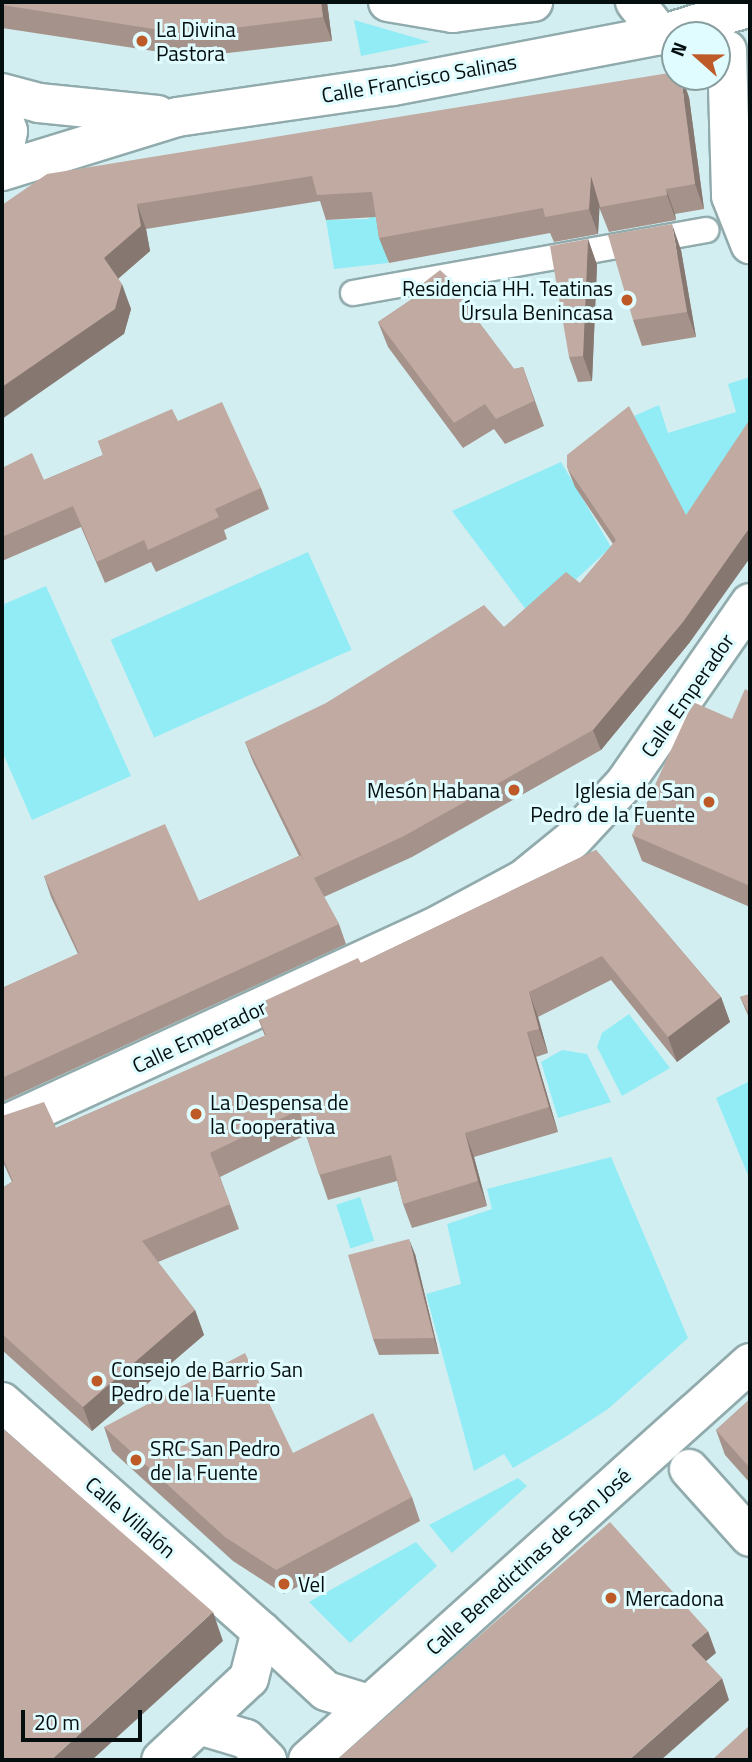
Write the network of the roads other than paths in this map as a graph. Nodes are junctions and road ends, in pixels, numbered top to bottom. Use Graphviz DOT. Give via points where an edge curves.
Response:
graph roads {
  1 [pos="388,2"];
  2 [pos="533,2"];
  3 [pos="635,2"];
  4 [pos="750,7"];
  5 [pos="712,21"];
  6 [pos="661,30"];
  7 [pos="661,38"];
  8 [pos="731,91"];
  9 [pos="2,93"];
  10 [pos="2,114"];
  11 [pos="177,117"];
  12 [pos="2,162"];
  13 [pos="2,171"];
  14 [pos="706,230"];
  15 [pos="750,244"];
  16 [pos="353,293"];
  17 [pos="750,603"];
  18 [pos="2,1126"];
  19 [pos="750,1363"];
  20 [pos="2,1402"];
  21 [pos="689,1469"];
  22 [pos="750,1537"];
  23 [pos="261,1631"];
  24 [pos="368,1704"];
  25 [pos="199,1726"];
  26 [pos="161,1760"];
  27 [pos="267,1760"];
  28 [pos="308,1760"];
  1 -- 2 [label="street" via="453,13"];
  3 -- 6 [label="street"];
  4 -- 5 [label="street, Calle Francisco Salinas"];
  7 -- 11 [label="street, Calle Francisco Salinas" via="394,86"];
  8 -- 15 [label="street" via="731,196"];
  9 -- 11 [label="street, Calle Francisco Salinas" via="39,103"];
  10 -- 12 [label="street" via="8,131"];
  11 -- 13 [label="street, Calle Francisco Salinas"];
  14 -- 16 [label="lane"];
  17 -- 18 [label="street, Calle Emperador" via="625,783 573,839 524,878 433,928"];
  19 -- 24 [label="street, Calle Benedictinas de San José"];
  20 -- 23 [label="street, Calle Villalón"];
  21 -- 22 [label="street"];
  23 -- 24 [label="street, Calle Villalón" via="326,1690"];
  23 -- 25 [label="street" via="250,1678"];
  24 -- 28 [label="street, Calle Benedictinas de San José"];
  25 -- 26 [label="street"];
  25 -- 27 [label="street" via="246,1739"];
}
